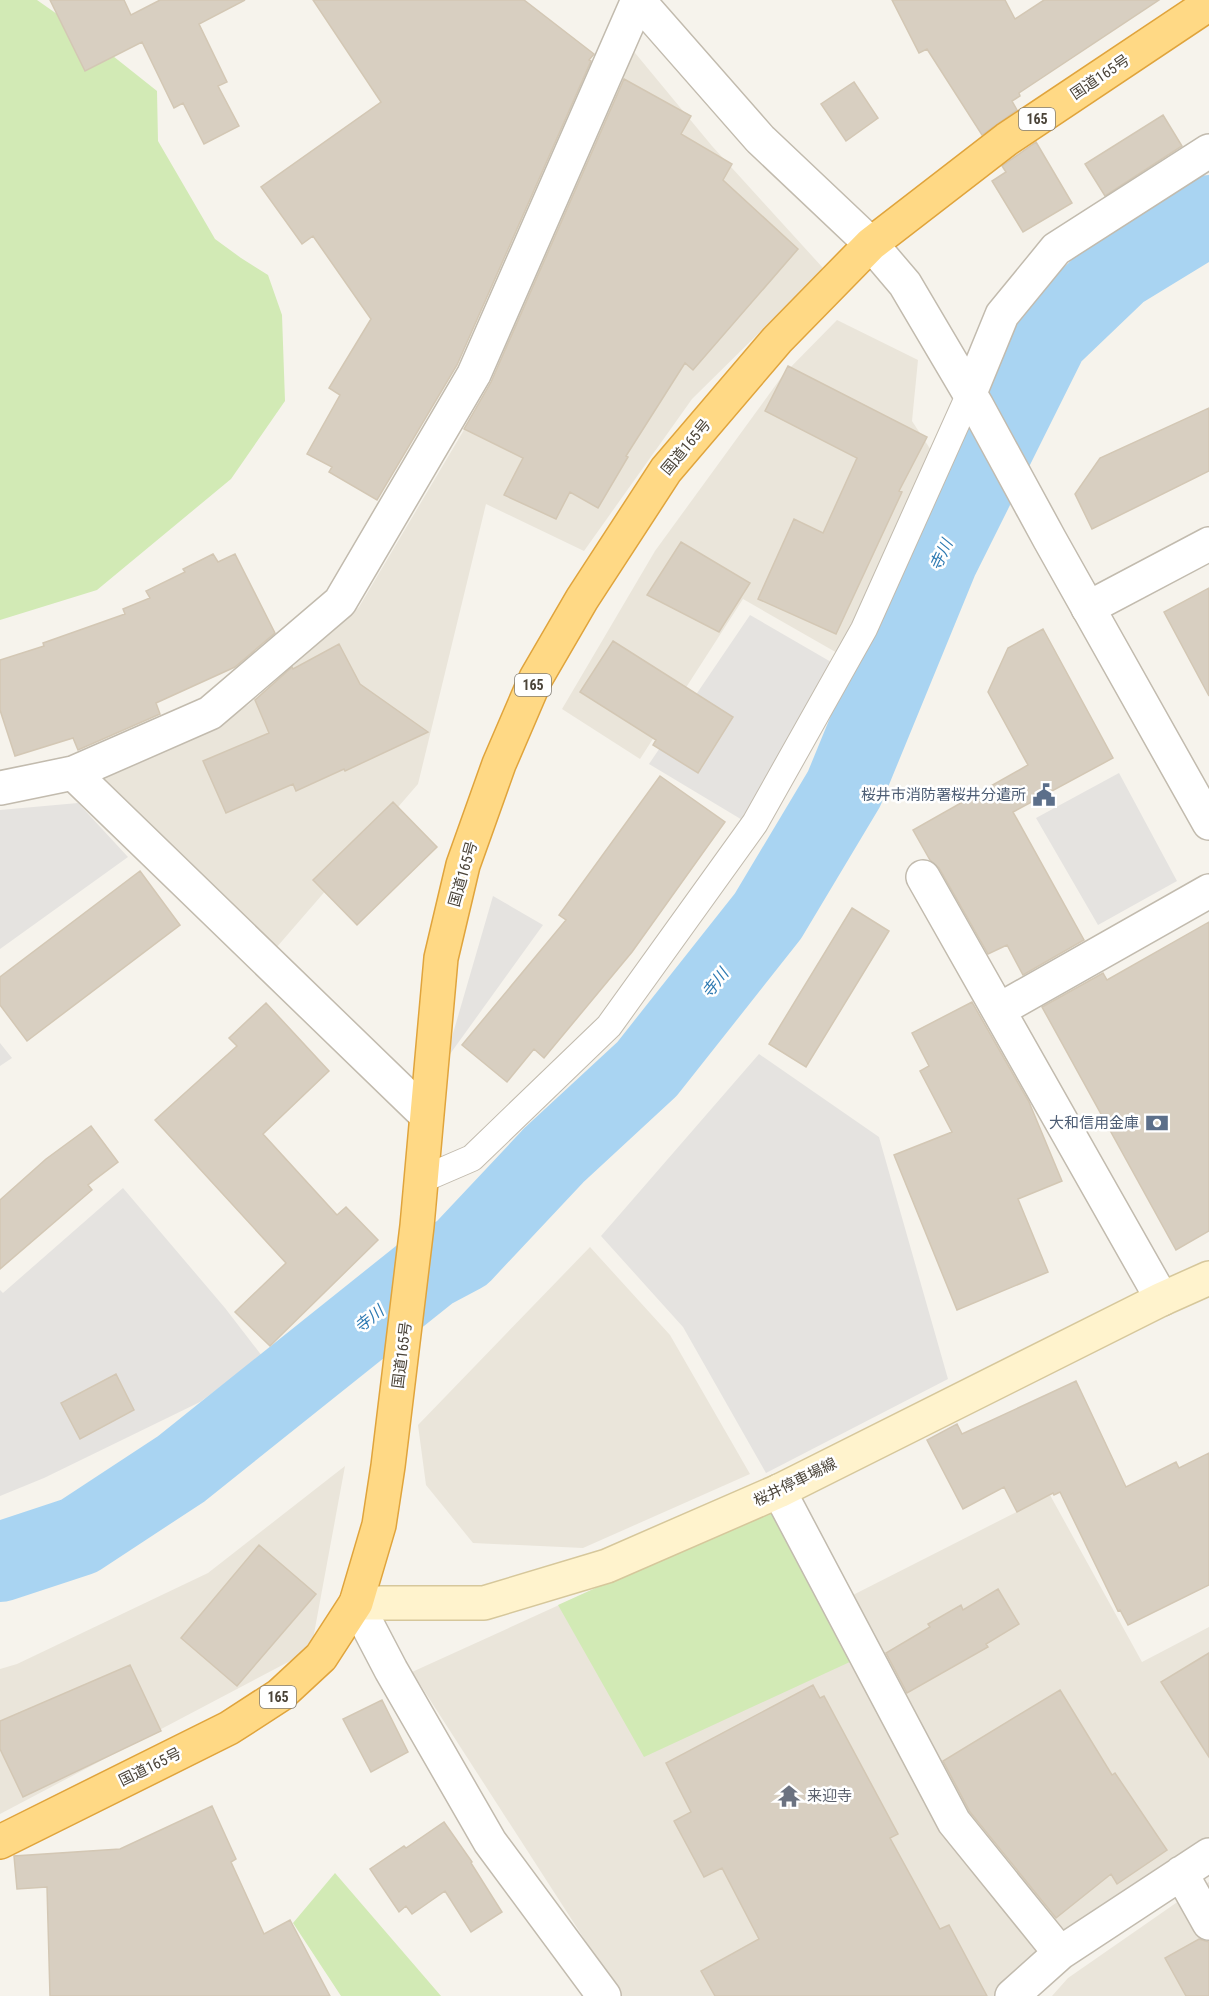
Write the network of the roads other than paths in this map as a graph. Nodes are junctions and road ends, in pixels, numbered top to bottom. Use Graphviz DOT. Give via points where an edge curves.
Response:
graph roads {
  1 [pos="638,0"];
  2 [pos="1209,4"];
  3 [pos="1209,151"];
  4 [pos="871,244"];
  5 [pos="973,400"];
  6 [pos="1209,544"];
  7 [pos="1088,608"];
  8 [pos="73,773"];
  9 [pos="0,788"];
  10 [pos="1209,823"];
  11 [pos="923,877"];
  12 [pos="1209,891"];
  13 [pos="999,1010"];
  14 [pos="426,1115"];
  15 [pos="421,1179"];
  16 [pos="1209,1278"];
  17 [pos="1162,1299"];
  18 [pos="779,1491"];
  19 [pos="356,1603"];
  20 [pos="0,1842"];
  21 [pos="1209,1855"];
  22 [pos="1181,1873"];
  23 [pos="1209,1923"];
  24 [pos="1060,1953"];
  25 [pos="603,1996"];
  26 [pos="1012,1996"];
  1 -- 4 [label="street" via="760,139"];
  1 -- 8 [label="street" via="474,374 340,602 210,713"];
  2 -- 4 [label="highway, 国道165号 / 165" via="1007,139"];
  3 -- 5 [label="street" via="1056,249 1002,315"];
  4 -- 5 [label="street" via="905,284"];
  4 -- 14 [label="highway, 国道165号 / 165" via="777,340 666,470 582,599 537,678 499,764 463,865 441,958"];
  5 -- 7 [label="street"];
  5 -- 15 [label="lane" via="864,629 755,823 609,1026 472,1158"];
  6 -- 7 [label="street"];
  7 -- 10 [label="street"];
  8 -- 9 [label="street"];
  8 -- 14 [label="street"];
  11 -- 13 [label="street"];
  12 -- 13 [label="street"];
  13 -- 17 [label="street"];
  14 -- 15 [label="highway, 国道165号 / 165"];
  15 -- 19 [label="highway, 国道165号 / 165" via="379,1525"];
  16 -- 17 [label="main road, 桜井停車場線"];
  17 -- 18 [label="main road, 桜井停車場線"];
  18 -- 19 [label="main road, 桜井停車場線" via="607,1566 484,1603"];
  18 -- 24 [label="street" via="954,1821"];
  19 -- 20 [label="highway, 国道165号 / 165" via="321,1657 280,1695 229,1728"];
  19 -- 25 [label="street" via="490,1842"];
  21 -- 22 [label="street"];
  22 -- 23 [label="street"];
  22 -- 24 [label="street"];
  24 -- 26 [label="street"];
}
